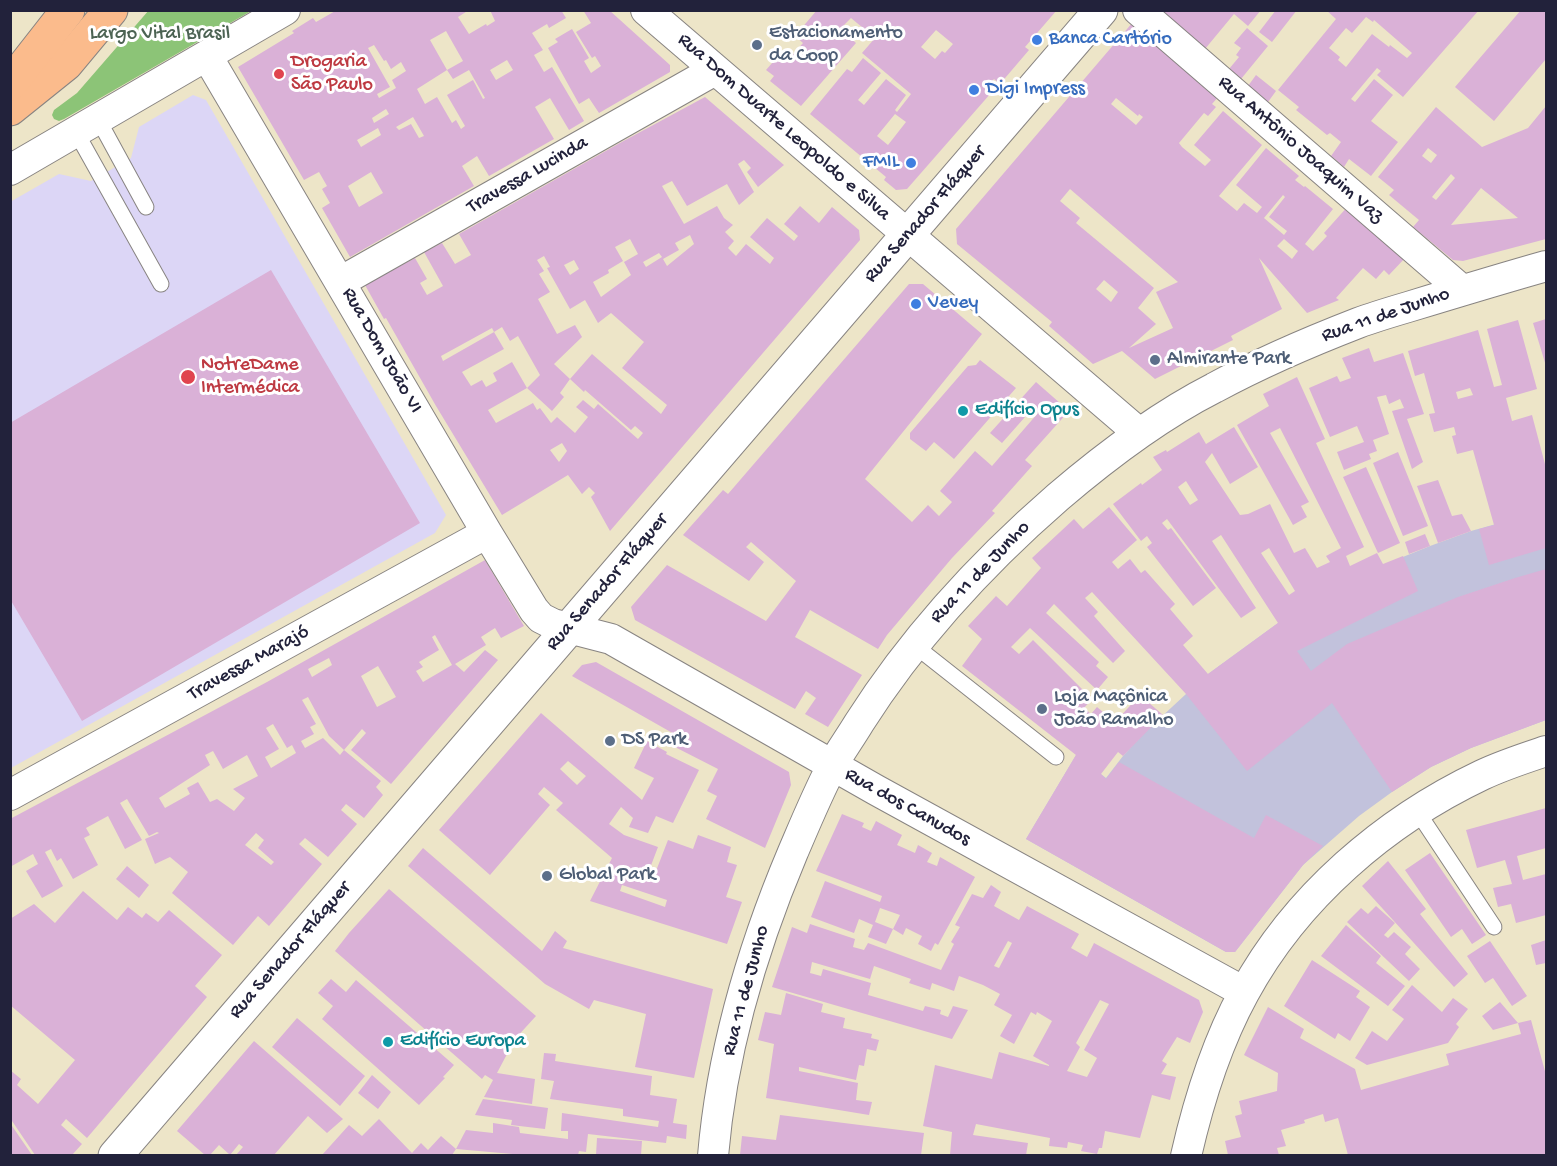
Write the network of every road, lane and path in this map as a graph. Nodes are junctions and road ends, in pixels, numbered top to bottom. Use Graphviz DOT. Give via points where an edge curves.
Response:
graph roads {
  1 [pos="68,10"];
  2 [pos="111,10"];
  3 [pos="285,10"];
  4 [pos="646,10"];
  5 [pos="1101,10"];
  6 [pos="1138,10"];
  7 [pos="207,56"];
  8 [pos="715,70"];
  9 [pos="10,84"];
  10 [pos="10,109"];
  11 [pos="87,125"];
  12 [pos="10,170"];
  13 [pos="146,207"];
  14 [pos="908,236"];
  15 [pos="1546,266"];
  16 [pos="340,282"];
  17 [pos="161,284"];
  18 [pos="1462,290"];
  19 [pos="1139,433"];
  20 [pos="488,533"];
  21 [pos="569,628"];
  22 [pos="914,645"];
  23 [pos="1546,751"];
  24 [pos="1056,757"];
  25 [pos="832,766"];
  26 [pos="10,795"];
  27 [pos="1417,811"];
  28 [pos="1494,927"];
  29 [pos="1244,992"];
  30 [pos="116,1155"];
  31 [pos="713,1155"];
  32 [pos="1186,1155"];
  1 -- 9 [label="main road"];
  2 -- 10 [label="main road" via="66,64"];
  3 -- 7 [label="street"];
  4 -- 8 [label="street, Rua Dom Duarte Leopoldo e Silva"];
  5 -- 14 [label="street, Rua Senador Fláquer"];
  6 -- 18 [label="street, Rua Antônio Joaquim Vaz"];
  7 -- 11 [label="street"];
  7 -- 16 [label="street, Rua Dom João VI"];
  8 -- 14 [label="street, Rua Dom Duarte Leopoldo e Silva"];
  8 -- 16 [label="street, Travessa Lucinda"];
  11 -- 12 [label="street"];
  11 -- 13 [label="lane"];
  11 -- 17 [label="lane"];
  14 -- 19 [label="street, Rua Dom Duarte Leopoldo e Silva"];
  14 -- 21 [label="street, Rua Senador Fláquer"];
  15 -- 18 [label="street, Rua 11 de Junho"];
  16 -- 20 [label="street, Rua Dom João VI"];
  18 -- 19 [label="street, Rua 11 de Junho" via="1359,322 1282,355 1211,389"];
  19 -- 22 [label="street, Rua 11 de Junho" via="1020,530 966,584"];
  20 -- 21 [label="street, Rua Dom João VI" via="534,610 552,624"];
  20 -- 26 [label="street, Travessa Marajó"];
  21 -- 25 [label="street, Rua dos Canudos" via="611,639"];
  21 -- 30 [label="street, Rua Senador Fláquer"];
  22 -- 24 [label="lane"];
  22 -- 25 [label="street, Rua 11 de Junho"];
  23 -- 27 [label="street" via="1485,773"];
  25 -- 29 [label="street, Rua dos Canudos"];
  25 -- 31 [label="street, Rua 11 de Junho" via="772,901 750,965 723,1078"];
  27 -- 28 [label="lane"];
  27 -- 29 [label="street" via="1350,862 1320,891 1266,957"];
  29 -- 32 [label="street" via="1208,1075"];
}
